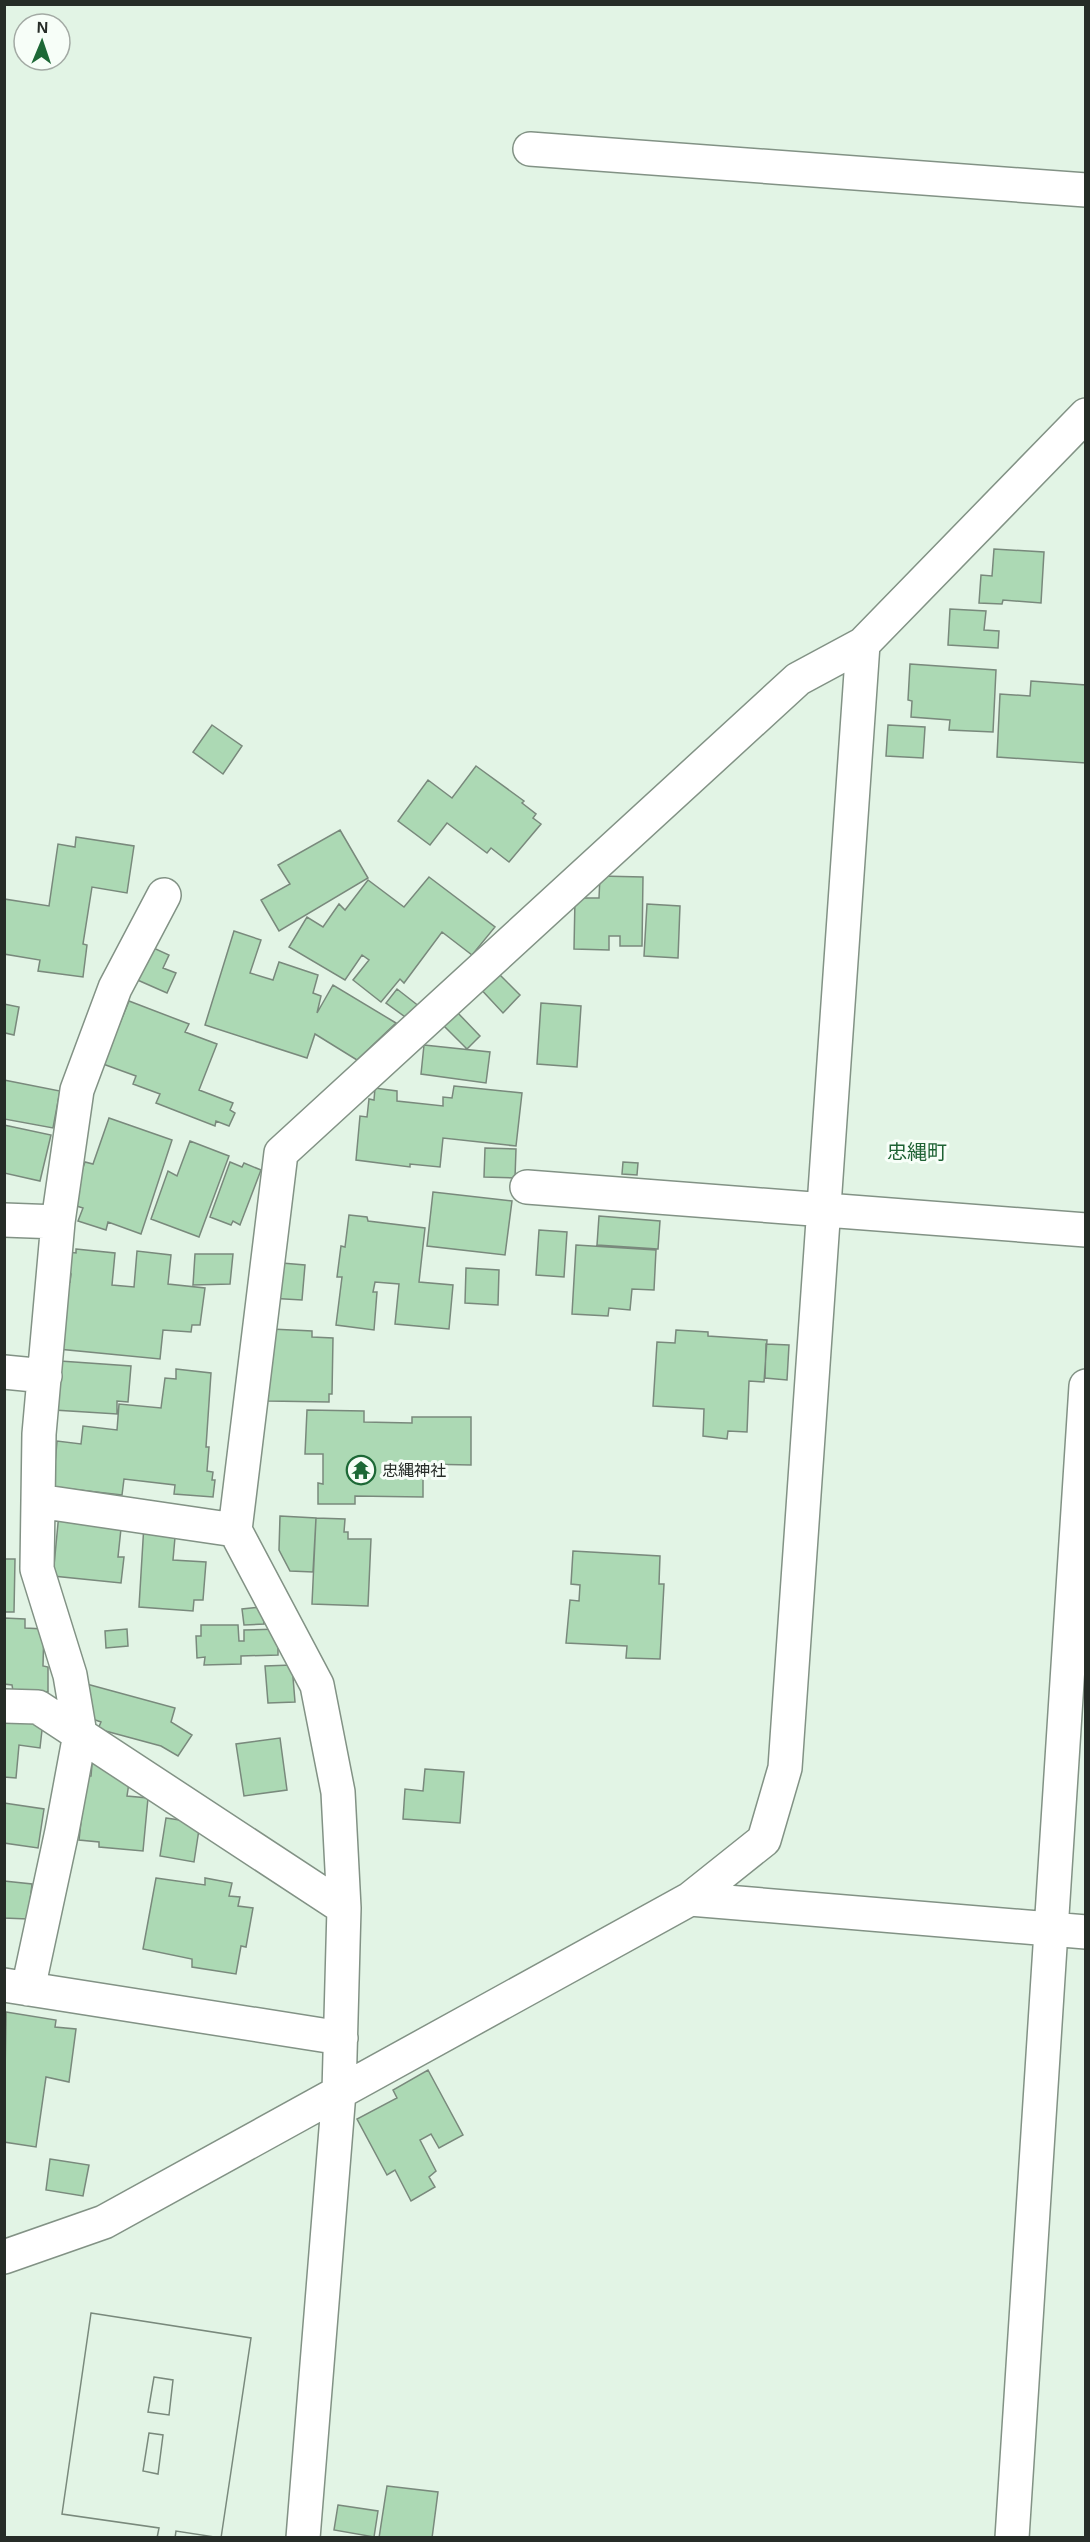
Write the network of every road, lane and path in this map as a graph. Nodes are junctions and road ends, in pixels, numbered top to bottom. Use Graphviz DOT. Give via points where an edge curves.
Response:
graph roads {
  1 [pos="530,149"];
  2 [pos="1086,190"];
  3 [pos="1086,415"];
  4 [pos="863,644"];
  5 [pos="164,895"];
  6 [pos="527,1187"];
  7 [pos="824,1212"];
  8 [pos="4,1220"];
  9 [pos="58,1222"];
  10 [pos="1086,1230"];
  11 [pos="4,1372"];
  12 [pos="45,1376"];
  13 [pos="1086,1386"];
  14 [pos="38,1501"];
  15 [pos="235,1530"];
  16 [pos="4,1706"];
  17 [pos="80,1734"];
  18 [pos="690,1899"];
  19 [pos="344,1908"];
  20 [pos="1052,1930"];
  21 [pos="1086,1932"];
  22 [pos="16,1987"];
  23 [pos="341,2038"];
  24 [pos="339,2092"];
  25 [pos="4,2257"];
  26 [pos="303,2538"];
  27 [pos="1012,2538"];
  1 -- 2 [label="street"];
  3 -- 4 [label="street"];
  4 -- 7 [label="street"];
  4 -- 15 [label="street" via="798,679 281,1153"];
  5 -- 9 [label="street" via="116,988 76,1090"];
  6 -- 7 [label="street"];
  7 -- 10 [label="street"];
  7 -- 18 [label="street" via="785,1768 764,1840"];
  8 -- 9 [label="street"];
  9 -- 12 [label="street"];
  11 -- 12 [label="street"];
  12 -- 14 [label="street"];
  13 -- 20 [label="street"];
  14 -- 15 [label="street"];
  14 -- 17 [label="street" via="37,1569 70,1675"];
  15 -- 19 [label="street" via="317,1685 338,1792"];
  16 -- 17 [label="street" via="38,1707"];
  17 -- 19 [label="street"];
  17 -- 22 [label="street" via="62,1831"];
  18 -- 20 [label="street"];
  18 -- 24 [label="street"];
  19 -- 23 [label="street"];
  20 -- 21 [label="street"];
  20 -- 27 [label="street"];
  22 -- 23 [label="street"];
  23 -- 24 [label="street"];
  24 -- 25 [label="street" via="105,2222"];
  24 -- 26 [label="street"];
}
